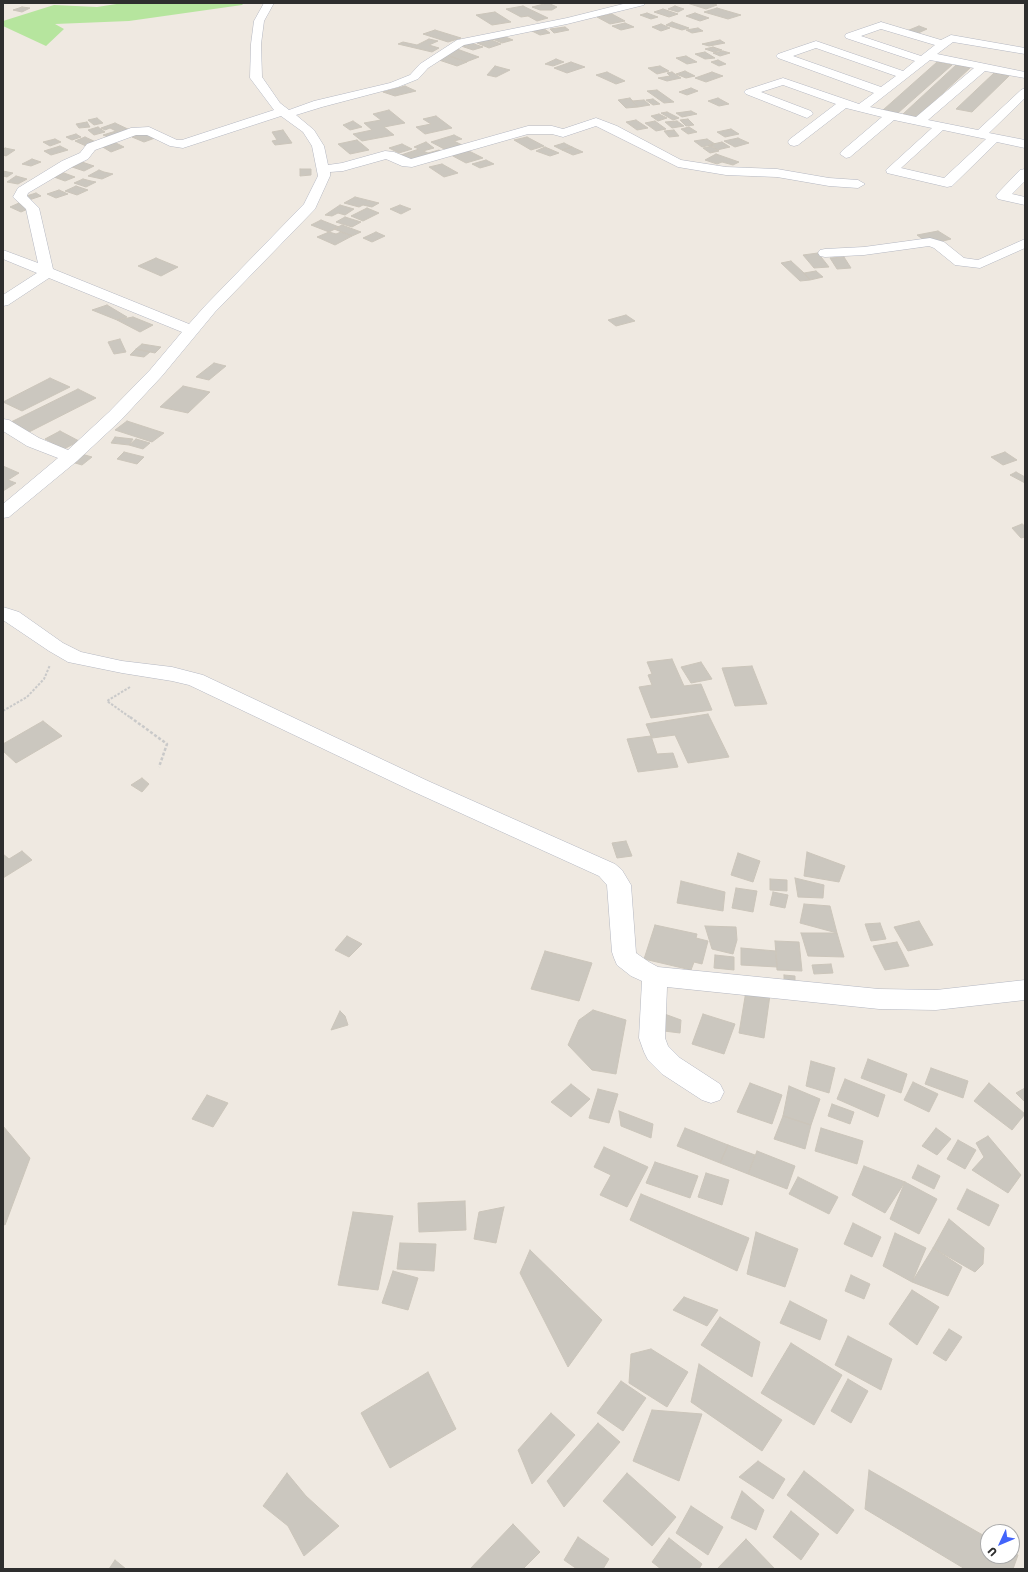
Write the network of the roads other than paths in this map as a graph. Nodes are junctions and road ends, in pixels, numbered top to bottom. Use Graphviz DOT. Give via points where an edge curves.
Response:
graph roads {
  1 [pos="268,3"];
  2 [pos="640,3"];
  3 [pos="942,44"];
  4 [pos="1025,51"];
  5 [pos="925,58"];
  6 [pos="982,67"];
  7 [pos="904,75"];
  8 [pos="1025,75"];
  9 [pos="883,92"];
  10 [pos="1025,92"];
  11 [pos="845,103"];
  12 [pos="862,109"];
  13 [pos="286,112"];
  14 [pos="807,114"];
  15 [pos="892,115"];
  16 [pos="919,121"];
  17 [pos="941,126"];
  18 [pos="980,135"];
  19 [pos="994,138"];
  20 [pos="794,142"];
  21 [pos="1025,144"];
  22 [pos="846,154"];
  23 [pos="323,169"];
  24 [pos="1025,173"];
  25 [pos="858,184"];
  26 [pos="1025,201"];
  27 [pos="1025,243"];
  28 [pos="825,253"];
  29 [pos="3,254"];
  30 [pos="47,273"];
  31 [pos="3,302"];
  32 [pos="192,331"];
  33 [pos="3,424"];
  34 [pos="71,457"];
  35 [pos="3,513"];
  36 [pos="3,613"];
  37 [pos="655,976"];
  38 [pos="1025,990"];
  39 [pos="711,1092"];
  1 -- 13 [label="street" via="259,22 256,78 275,105"];
  2 -- 13 [label="street" via="567,21 461,42 424,66 414,77 394,85"];
  3 -- 4 [label="street" via="951,38"];
  3 -- 5 [label="street"];
  3 -- 5 [label="street" via="881,25 850,36"];
  5 -- 6 [label="street"];
  5 -- 7 [label="street"];
  6 -- 8 [label="street"];
  6 -- 16 [label="street"];
  7 -- 9 [label="street"];
  7 -- 9 [label="street" via="816,44 782,56"];
  9 -- 12 [label="street"];
  10 -- 18 [label="street"];
  11 -- 12 [label="street"];
  11 -- 14 [label="street" via="783,81 750,92"];
  11 -- 20 [label="street"];
  12 -- 15 [label="street"];
  13 -- 23 [label="street" via="312,135 318,146"];
  13 -- 30 [label="street" via="183,144 174,144 149,131 135,131 91,147 84,156 23,190 20,198 32,208"];
  15 -- 16 [label="street"];
  15 -- 22 [label="street"];
  16 -- 17 [label="street"];
  17 -- 18 [label="street"];
  17 -- 19 [label="street" via="892,170 947,183"];
  18 -- 19 [label="street"];
  19 -- 21 [label="street"];
  23 -- 25 [label="street" via="343,167 385,155 412,163 528,130 562,133 596,122 678,163 726,171 776,173"];
  23 -- 32 [label="street" via="324,176 310,206"];
  24 -- 26 [label="street" via="1003,196"];
  27 -- 28 [label="street" via="984,263 969,264 957,261 938,245 930,242 864,251"];
  29 -- 30 [label="street"];
  30 -- 31 [label="street"];
  30 -- 32 [label="street"];
  32 -- 34 [label="street" via="116,416"];
  33 -- 34 [label="street" via="33,442"];
  34 -- 35 [label="street"];
  36 -- 37 [label="street" via="12,616 75,657 196,680 420,786 607,870 614,876 620,896 626,958"];
  37 -- 38 [label="street" via="879,999 936,1000"];
  37 -- 39 [label="street" via="652,1038 657,1052 671,1066"];
}
